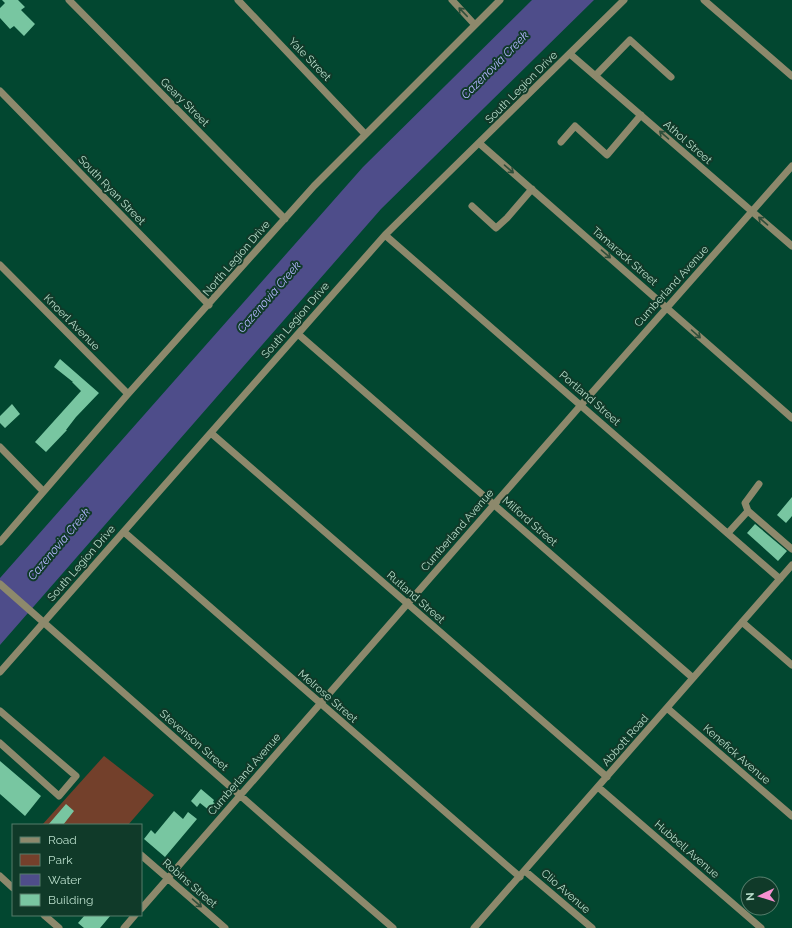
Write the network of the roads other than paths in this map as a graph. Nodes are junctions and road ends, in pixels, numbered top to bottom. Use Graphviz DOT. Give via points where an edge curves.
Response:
graph roads {
  1 [pos="69,0"];
  2 [pos="238,0"];
  3 [pos="452,0"];
  4 [pos="500,0"];
  5 [pos="624,0"];
  6 [pos="704,0"];
  7 [pos="475,24"];
  8 [pos="570,54"];
  9 [pos="596,75"];
  10 [pos="792,76"];
  11 [pos="671,77"];
  12 [pos="0,91"];
  13 [pos="641,115"];
  14 [pos="365,134"];
  15 [pos="561,142"];
  16 [pos="479,143"];
  17 [pos="792,166"];
  18 [pos="532,189"];
  19 [pos="472,206"];
  20 [pos="752,212"];
  21 [pos="285,219"];
  22 [pos="385,235"];
  23 [pos="792,246"];
  24 [pos="0,265"];
  25 [pos="209,305"];
  26 [pos="667,308"];
  27 [pos="298,334"];
  28 [pos="128,394"];
  29 [pos="581,405"];
  30 [pos="792,418"];
  31 [pos="211,433"];
  32 [pos="0,447"];
  33 [pos="759,484"];
  34 [pos="43,491"];
  35 [pos="494,504"];
  36 [pos="748,511"];
  37 [pos="124,532"];
  38 [pos="728,533"];
  39 [pos="0,542"];
  40 [pos="792,549"];
  41 [pos="792,565"];
  42 [pos="780,579"];
  43 [pos="0,584"];
  44 [pos="407,604"];
  45 [pos="41,620"];
  46 [pos="742,622"];
  47 [pos="792,665"];
  48 [pos="0,672"];
  49 [pos="693,678"];
  50 [pos="320,704"];
  51 [pos="668,708"];
  52 [pos="0,711"];
  53 [pos="0,743"];
  54 [pos="607,778"];
  55 [pos="598,787"];
  56 [pos="240,795"];
  57 [pos="792,816"];
  58 [pos="142,856"];
  59 [pos="525,870"];
  60 [pos="0,876"];
  61 [pos="520,877"];
  62 [pos="168,879"];
  63 [pos="12,887"];
  64 [pos="142,908"];
  65 [pos="45,916"];
  66 [pos="134,916"];
  67 [pos="59,928"];
  68 [pos="124,928"];
  69 [pos="225,928"];
  70 [pos="393,928"];
  71 [pos="474,928"];
  72 [pos="592,928"];
  73 [pos="761,928"];
  1 -- 21 [label="street, Geary Street"];
  2 -- 14 [label="street, Yale Street"];
  7 -- 3 [label="street, one-way"];
  4 -- 7 [label="street, North Legion Drive"];
  5 -- 8 [label="street, South Legion Drive"];
  6 -- 10 [label="street"];
  7 -- 14 [label="street, North Legion Drive"];
  8 -- 9 [label="street, Athol Street"];
  8 -- 16 [label="street, South Legion Drive"];
  9 -- 11 [label="street" via="630,40"];
  9 -- 13 [label="street, Athol Street"];
  12 -- 25 [label="street, South Ryan Street"];
  13 -- 15 [label="street" via="607,155 576,126"];
  20 -- 13 [label="street, Athol Street, one-way"];
  14 -- 21 [label="street, North Legion Drive"];
  16 -- 18 [label="street, Tamarack Street, one-way"];
  16 -- 22 [label="street, South Legion Drive"];
  17 -- 20 [label="street, Cumberland Avenue"];
  18 -- 19 [label="street" via="496,228"];
  18 -- 26 [label="street, Tamarack Street, one-way"];
  23 -- 20 [label="street, Athol Street, one-way"];
  20 -- 26 [label="street, Cumberland Avenue"];
  21 -- 25 [label="street, North Legion Drive"];
  22 -- 27 [label="street, South Legion Drive"];
  22 -- 29 [label="street, Portland Street"];
  24 -- 28 [label="street, Knoerl Avenue"];
  25 -- 28 [label="street, North Legion Drive"];
  26 -- 29 [label="street, Cumberland Avenue"];
  26 -- 30 [label="street, Tamarack Street, one-way"];
  27 -- 31 [label="street, South Legion Drive"];
  27 -- 35 [label="street, Milford Street"];
  28 -- 34 [label="street, North Legion Drive"];
  29 -- 35 [label="street, Cumberland Avenue"];
  29 -- 38 [label="street, Portland Street"];
  31 -- 37 [label="street, South Legion Drive"];
  31 -- 44 [label="street, Rutland Street"];
  32 -- 34 [label="street"];
  33 -- 36 [label="street" via="745,503"];
  34 -- 39 [label="street, North Legion Drive"];
  35 -- 44 [label="street, Cumberland Avenue"];
  35 -- 49 [label="street, Milford Street"];
  36 -- 38 [label="street"];
  36 -- 40 [label="street"];
  37 -- 45 [label="street, South Legion Drive"];
  37 -- 50 [label="street, Melrose Street"];
  38 -- 42 [label="street, Portland Street"];
  41 -- 42 [label="street, Abbott Road"];
  42 -- 46 [label="street, Abbott Road"];
  43 -- 45 [label="street, Stevenson Street"];
  44 -- 50 [label="street, Cumberland Avenue"];
  44 -- 54 [label="street, Rutland Street"];
  45 -- 48 [label="street, South Legion Drive"];
  45 -- 56 [label="street, Stevenson Street"];
  46 -- 47 [label="street"];
  46 -- 49 [label="street, Abbott Road"];
  49 -- 51 [label="street, Abbott Road"];
  50 -- 56 [label="street, Cumberland Avenue"];
  50 -- 61 [label="street, Melrose Street"];
  51 -- 54 [label="street, Abbott Road"];
  51 -- 57 [label="street, Kenefick Avenue"];
  52 -- 53 [label="street" via="76,776 59,796"];
  54 -- 55 [label="street, Abbott Road"];
  55 -- 59 [label="street, Abbott Road"];
  55 -- 73 [label="street, Hubbell Avenue"];
  56 -- 62 [label="street, Cumberland Avenue"];
  56 -- 70 [label="street, Stevenson Street"];
  58 -- 62 [label="street, Robins Street"];
  59 -- 61 [label="street, Abbott Road"];
  59 -- 72 [label="street, Clio Avenue"];
  60 -- 63 [label="street"];
  61 -- 71 [label="street, Abbott Road"];
  62 -- 64 [label="street, Cumberland Avenue"];
  62 -- 69 [label="street, Robins Street, one-way"];
  65 -- 67 [label="street"];
  66 -- 68 [label="street"];
}
